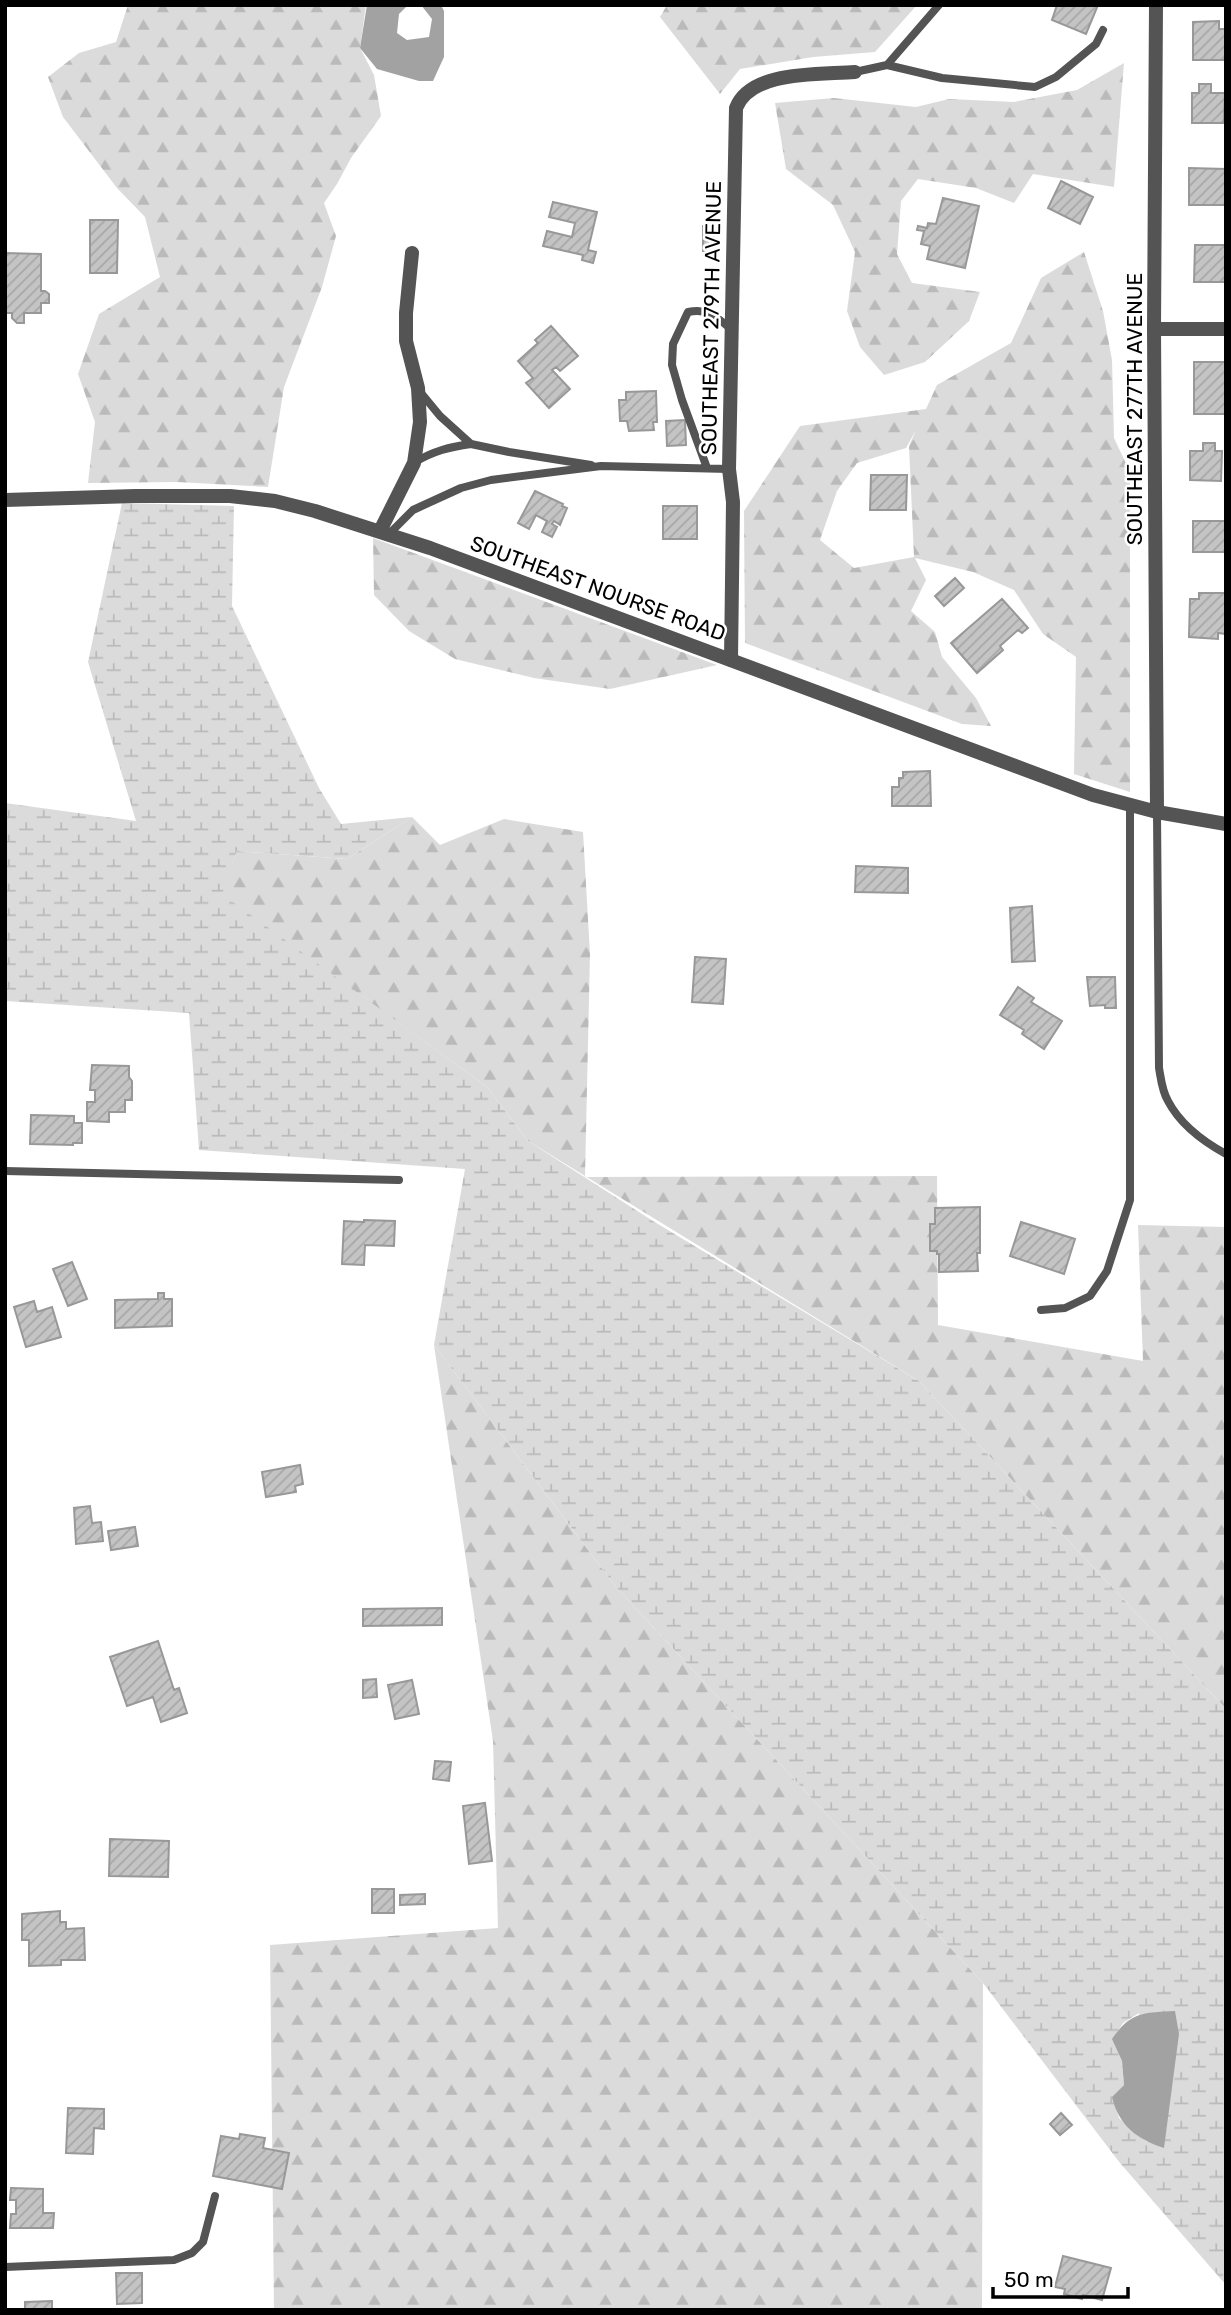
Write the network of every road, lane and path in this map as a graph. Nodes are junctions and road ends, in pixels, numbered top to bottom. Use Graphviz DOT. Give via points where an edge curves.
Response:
graph roads {
  1 [pos="939,5"];
  2 [pos="1156,5"];
  3 [pos="1103,30"];
  4 [pos="887,65"];
  5 [pos="855,72"];
  6 [pos="412,253"];
  7 [pos="732,329"];
  8 [pos="1154,329"];
  9 [pos="1226,329"];
  10 [pos="418,388"];
  11 [pos="471,444"];
  12 [pos="414,463"];
  13 [pos="601,466"];
  14 [pos="707,468"];
  15 [pos="729,469"];
  16 [pos="5,500"];
  17 [pos="385,533"];
  18 [pos="731,660"];
  19 [pos="1130,805"];
  20 [pos="1157,812"];
  21 [pos="1226,824"];
  22 [pos="1226,1154"];
  23 [pos="5,1171"];
  24 [pos="399,1180"];
  25 [pos="1041,1310"];
  26 [pos="215,2196"];
  27 [pos="5,2267"];
  1 -- 4 [label="lane"];
  2 -- 8 [label="street, SOUTHEAST 277TH AVENUE"];
  3 -- 4 [label="lane" via="1096,44 1035,87 942,78"];
  4 -- 5 [label="lane"];
  5 -- 7 [label="street, SOUTHEAST 279TH AVENUE" via="769,79 741,96 735,128"];
  6 -- 10 [label="street" via="406,341"];
  7 -- 14 [label="lane" via="710,313 688,312 673,344 672,365"];
  7 -- 15 [label="street, SOUTHEAST 279TH AVENUE"];
  8 -- 9 [label="street"];
  8 -- 20 [label="street, SOUTHEAST 277TH AVENUE"];
  10 -- 11 [label="lane"];
  10 -- 12 [label="street" via="420,422"];
  11 -- 12 [label="lane" via="440,449"];
  11 -- 13 [label="lane"];
  12 -- 17 [label="street"];
  13 -- 14 [label="lane"];
  13 -- 17 [label="lane" via="461,488 413,510"];
  14 -- 15 [label="lane"];
  15 -- 18 [label="street, SOUTHEAST 279TH AVENUE" via="733,502"];
  16 -- 17 [label="street, SOUTHEAST NOURSE ROAD" via="230,496 275,501"];
  17 -- 18 [label="street, SOUTHEAST NOURSE ROAD"];
  18 -- 19 [label="street, SOUTHEAST NOURSE ROAD"];
  19 -- 20 [label="street, SOUTHEAST NOURSE ROAD"];
  19 -- 25 [label="lane" via="1130,1200 1107,1270 1090,1296 1065,1308"];
  20 -- 21 [label="street, SOUTHEAST NOURSE ROAD"];
  20 -- 22 [label="lane" via="1162,1085 1180,1118"];
  23 -- 24 [label="lane"];
  26 -- 27 [label="lane" via="203,2242 192,2253 174,2260"];
}
